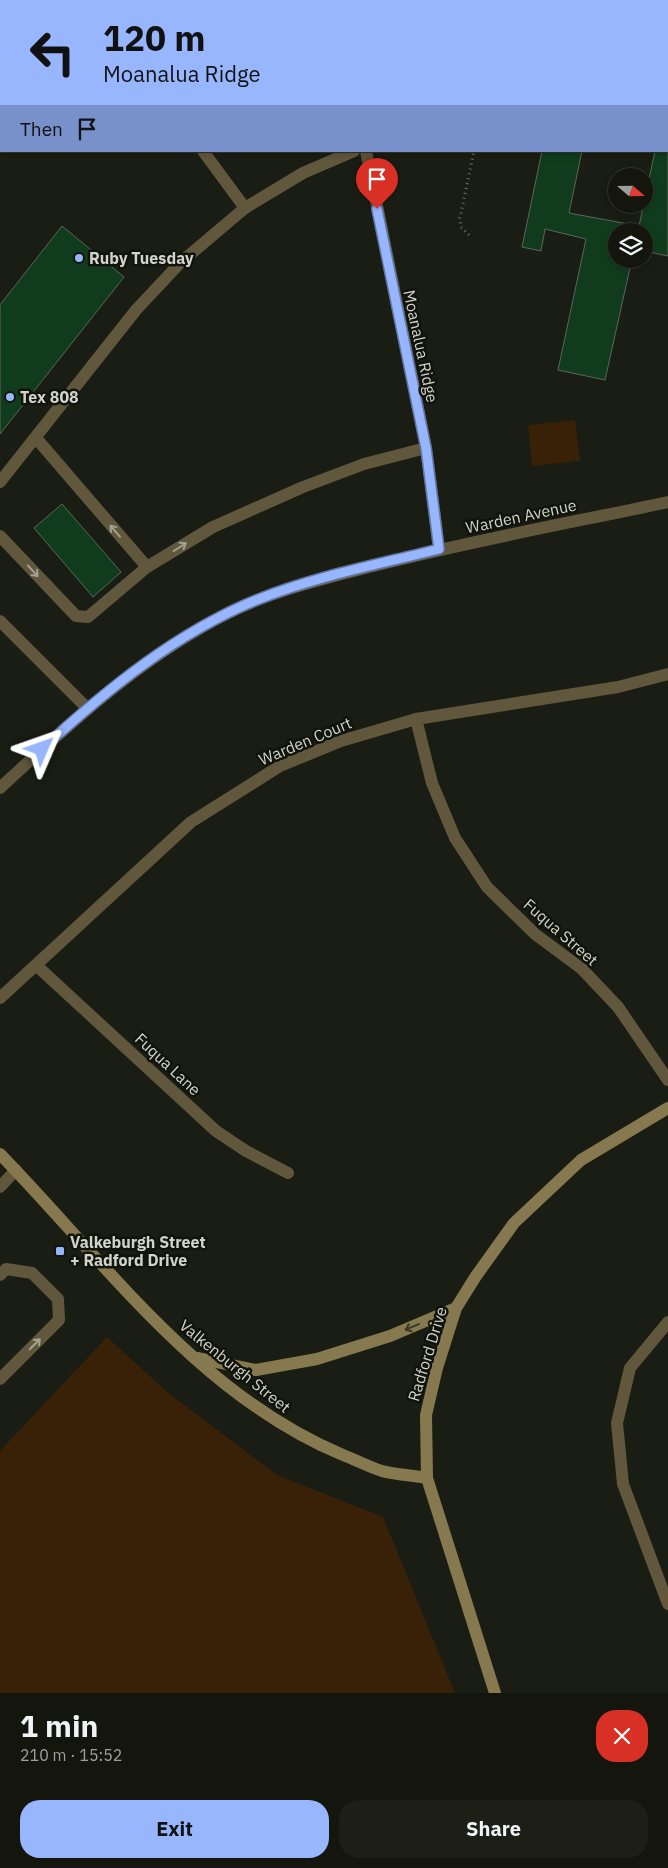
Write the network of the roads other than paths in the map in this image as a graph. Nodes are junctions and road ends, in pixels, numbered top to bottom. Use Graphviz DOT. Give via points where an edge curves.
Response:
graph roads {
  1 [pos="204,152"];
  2 [pos="352,152"];
  3 [pos="366,152"];
  4 [pos="245,208"];
  5 [pos="36,438"];
  6 [pos="426,448"];
  7 [pos="0,482"];
  8 [pos="668,502"];
  9 [pos="0,536"];
  10 [pos="439,549"];
  11 [pos="147,568"];
  12 [pos="0,621"];
  13 [pos="668,674"];
  14 [pos="88,709"];
  15 [pos="416,719"];
  16 [pos="0,788"];
  17 [pos="37,966"];
  18 [pos="0,998"];
  19 [pos="668,1080"];
  20 [pos="668,1108"];
  21 [pos="0,1154"];
  22 [pos="16,1170"];
  23 [pos="288,1174"];
  24 [pos="0,1187"];
  25 [pos="0,1275"];
  26 [pos="456,1308"];
  27 [pos="668,1322"];
  28 [pos="194,1358"];
  29 [pos="0,1379"];
  30 [pos="427,1478"];
  31 [pos="668,1604"];
  32 [pos="495,1693"];
  1 -- 4 [label="street"];
  2 -- 4 [label="street" via="302,173"];
  3 -- 6 [label="street, Moanalua Ridge"];
  4 -- 5 [label="street" via="180,263 148,297"];
  5 -- 7 [label="street"];
  11 -- 5 [label="street, one-way"];
  6 -- 10 [label="street, Moanalua Ridge"];
  11 -- 6 [label="street, one-way" via="213,527 321,480 364,464"];
  8 -- 10 [label="street, Warden Avenue"];
  9 -- 11 [label="street, one-way" via="76,616 88,617"];
  10 -- 14 [label="street, Warden Avenue" via="260,598 182,638"];
  12 -- 14 [label="street"];
  13 -- 15 [label="street, Warden Court" via="618,687"];
  14 -- 16 [label="street, Warden Avenue"];
  15 -- 17 [label="street, Warden Court" via="341,741 280,766 235,792 190,822"];
  15 -- 19 [label="street, Fuqua Street" via="432,783 455,838 487,887 535,934 582,969 618,1007"];
  17 -- 18 [label="street, Warden Court"];
  17 -- 23 [label="street, Fuqua Lane" via="216,1131"];
  20 -- 26 [label="street, Radford Drive" via="581,1160 514,1222"];
  21 -- 22 [label="street, Valkenburgh Street"];
  22 -- 24 [label="street"];
  22 -- 28 [label="street, Valkenburgh Street" via="149,1315"];
  29 -- 25 [label="street, one-way" via="59,1320 58,1299 32,1273 6,1269"];
  26 -- 28 [label="street, one-way" via="390,1336 317,1359 256,1370"];
  26 -- 30 [label="street, Radford Drive" via="426,1415"];
  27 -- 31 [label="street" via="630,1368 616,1423 623,1484"];
  28 -- 30 [label="street, Valkenburgh Street" via="264,1412 307,1440 382,1471"];
  30 -- 32 [label="street, Radford Drive"];
}
